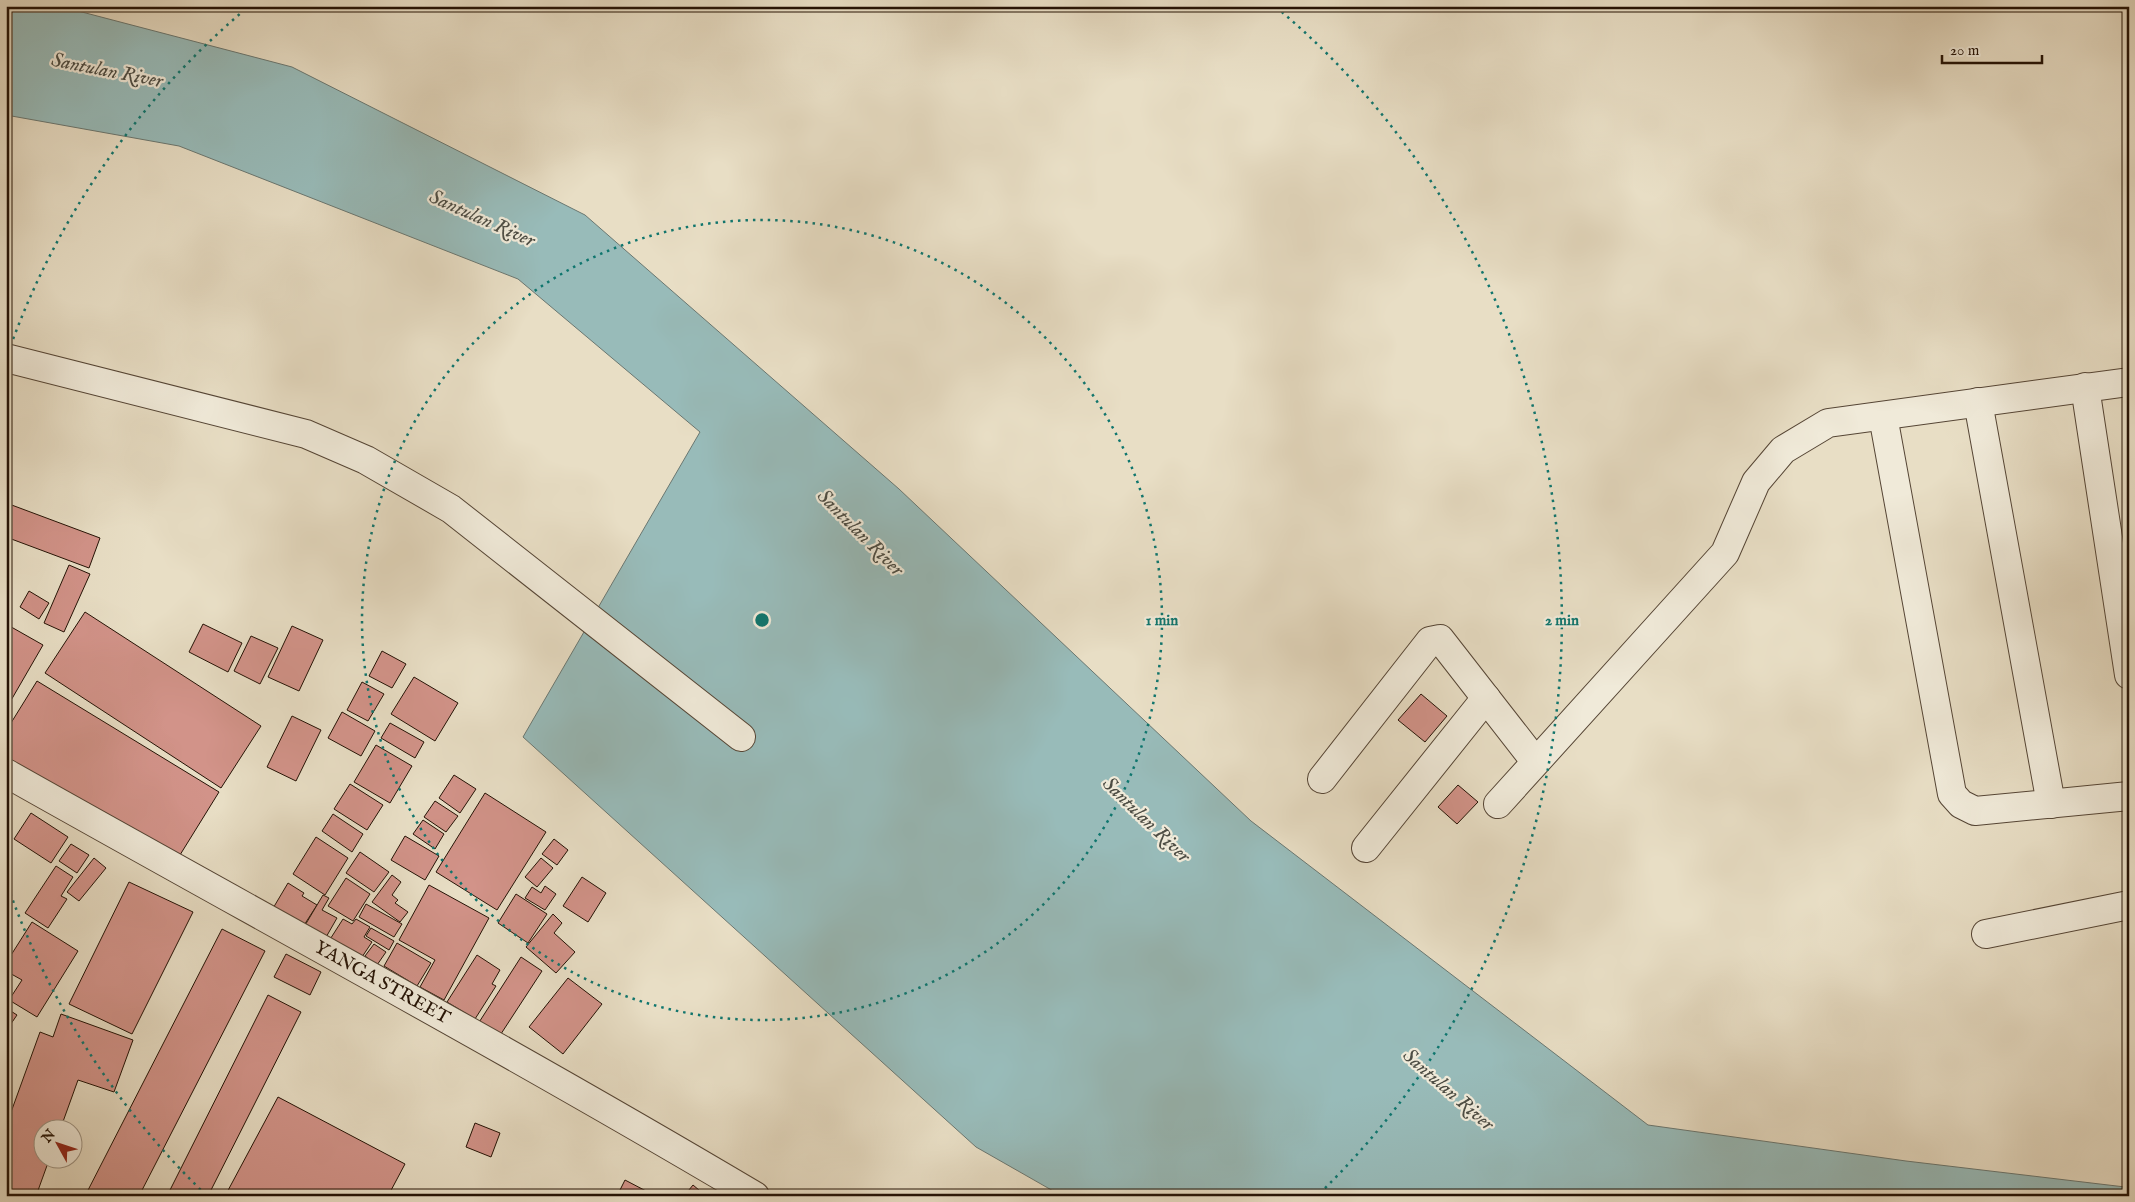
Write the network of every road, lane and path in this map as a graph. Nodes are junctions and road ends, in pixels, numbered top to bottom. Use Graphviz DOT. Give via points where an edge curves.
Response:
graph roads {
  1 [pos="6,358"];
  2 [pos="2129,382"];
  3 [pos="2085,388"];
  4 [pos="1978,402"];
  5 [pos="1883,416"];
  6 [pos="2129,675"];
  7 [pos="1486,698"];
  8 [pos="742,737"];
  9 [pos="1535,761"];
  10 [pos="6,773"];
  11 [pos="1322,779"];
  12 [pos="2129,796"];
  13 [pos="1498,804"];
  14 [pos="2051,804"];
  15 [pos="1366,848"];
  16 [pos="2129,905"];
  17 [pos="1986,934"];
  18 [pos="756,1196"];
  1 -- 8 [label="street" via="306,434 366,460 451,509"];
  2 -- 3 [label="street"];
  3 -- 4 [label="street"];
  3 -- 6 [label="street"];
  4 -- 5 [label="street"];
  4 -- 14 [label="street"];
  5 -- 9 [label="street" via="1828,423 1783,450 1756,482 1725,553"];
  5 -- 14 [label="street" via="1952,794 1961,804 1975,811"];
  7 -- 9 [label="street"];
  7 -- 11 [label="street" via="1440,639 1430,642"];
  7 -- 15 [label="street"];
  9 -- 13 [label="street"];
  10 -- 18 [label="street, YANGA STREET" via="443,1016"];
  12 -- 14 [label="street"];
  16 -- 17 [label="street"];
}
